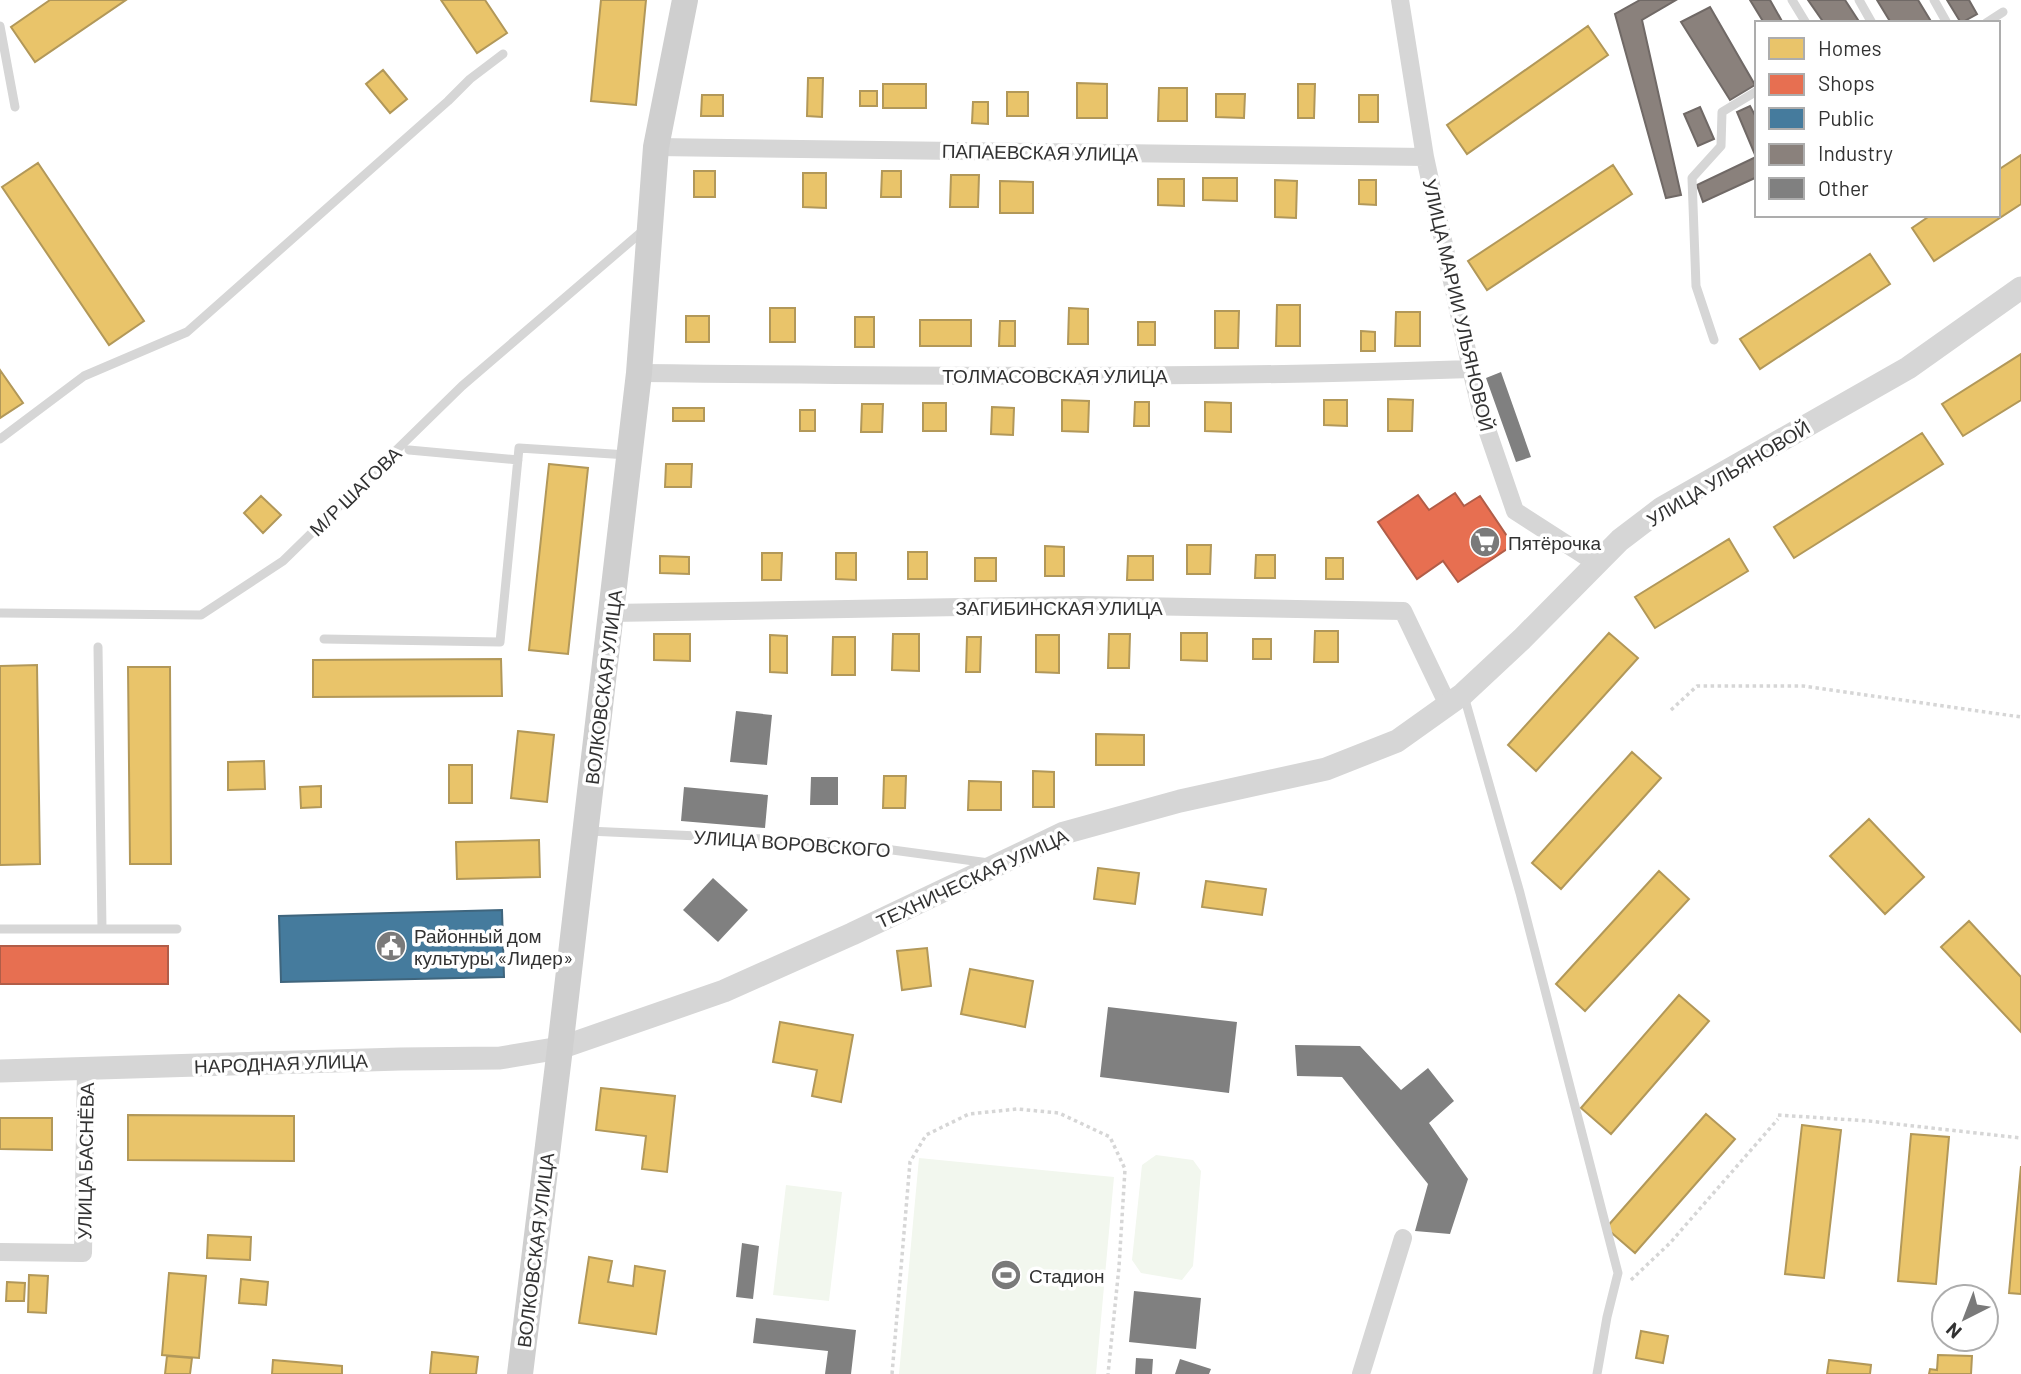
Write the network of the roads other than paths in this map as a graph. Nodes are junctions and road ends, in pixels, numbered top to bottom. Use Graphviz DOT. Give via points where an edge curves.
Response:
graph roads {
  1 [pos="685,0"];
  2 [pos="1400,0"];
  3 [pos="1792,0"];
  4 [pos="1858,0"];
  5 [pos="1934,0"];
  6 [pos="2003,12"];
  7 [pos="1805,21"];
  8 [pos="1871,21"];
  9 [pos="1947,21"];
  10 [pos="1989,21"];
  11 [pos="0,26"];
  12 [pos="503,54"];
  13 [pos="1755,92"];
  14 [pos="15,107"];
  15 [pos="656,147"];
  16 [pos="1425,157"];
  17 [pos="651,223"];
  18 [pos="2021,288"];
  19 [pos="1714,340"];
  20 [pos="1471,369"];
  21 [pos="639,373"];
  22 [pos="0,439"];
  23 [pos="409,450"];
  24 [pos="630,455"];
  25 [pos="518,460"];
  26 [pos="1596,563"];
  27 [pos="0,613"];
  28 [pos="611,613"];
  29 [pos="324,639"];
  30 [pos="98,647"];
  31 [pos="1456,699"];
  32 [pos="586,831"];
  33 [pos="998,864"];
  34 [pos="0,929"];
  35 [pos="102,929"];
  36 [pos="177,929"];
  37 [pos="561,1048"];
  38 [pos="86,1069"];
  39 [pos="0,1072"];
  40 [pos="1403,1238"];
  41 [pos="0,1252"];
  42 [pos="520,1374"];
  43 [pos="1362,1374"];
  44 [pos="1597,1374"];
  1 -- 15 [label="main road, ВОЛКОВСКАЯ УЛИЦА"];
  2 -- 16 [label="street, УЛИЦА МАРИИ УЛЬЯНОВОЙ"];
  3 -- 7 [label="lane"];
  4 -- 8 [label="lane"];
  5 -- 9 [label="lane"];
  6 -- 10 [label="lane"];
  11 -- 14 [label="lane"];
  12 -- 22 [label="lane" via="187,332 84,376"];
  13 -- 19 [label="lane" via="1722,112 1721,146 1692,178 1696,286"];
  15 -- 16 [label="street, ПАПАЕВСКАЯ УЛИЦА"];
  15 -- 17 [label="main road, ВОЛКОВСКАЯ УЛИЦА"];
  16 -- 20 [label="street, УЛИЦА МАРИИ УЛЬЯНОВОЙ"];
  17 -- 21 [label="main road, ВОЛКОВСКАЯ УЛИЦА"];
  17 -- 27 [label="lane, М/Р ШАГОВА" via="462,387 283,561 201,615"];
  18 -- 26 [label="street, УЛИЦА УЛЬЯНОВОЙ" via="1908,368 1662,508"];
  20 -- 21 [label="street, ТОЛМАСОВСКАЯ УЛИЦА" via="925,376"];
  20 -- 26 [label="street, УЛИЦА МАРИИ УЛЬЯНОВОЙ" via="1514,511"];
  21 -- 24 [label="main road, ВОЛКОВСКАЯ УЛИЦА"];
  23 -- 25 [label="lane"];
  24 -- 25 [label="lane" via="519,448"];
  24 -- 28 [label="main road, ВОЛКОВСКАЯ УЛИЦА"];
  25 -- 29 [label="lane" via="500,642"];
  26 -- 31 [label="street, УЛИЦА УЛЬЯНОВОЙ"];
  28 -- 31 [label="street, ЗАГИБИНСКАЯ УЛИЦА" via="1082,605 1403,611"];
  28 -- 32 [label="main road, ВОЛКОВСКАЯ УЛИЦА"];
  30 -- 35 [label="lane"];
  31 -- 33 [label="street, ТЕХНИЧЕСКАЯ УЛИЦА" via="1397,741 1326,769 1180,801 1064,833"];
  31 -- 44 [label="lane" via="1520,893 1618,1273"];
  32 -- 33 [label="lane, УЛИЦА ВОРОВСКОГО" via="833,842"];
  32 -- 37 [label="main road, ВОЛКОВСКАЯ УЛИЦА"];
  33 -- 37 [label="street, ТЕХНИЧЕСКАЯ УЛИЦА" via="723,991"];
  34 -- 35 [label="lane"];
  35 -- 36 [label="lane"];
  37 -- 38 [label="street, НАРОДНАЯ УЛИЦА" via="500,1058"];
  37 -- 42 [label="main road, ВОЛКОВСКАЯ УЛИЦА"];
  38 -- 39 [label="street, НАРОДНАЯ УЛИЦА"];
  38 -- 41 [label="street, УЛИЦА БАСНЁВА" via="83,1253"];
  40 -- 43 [label="street"];
}
